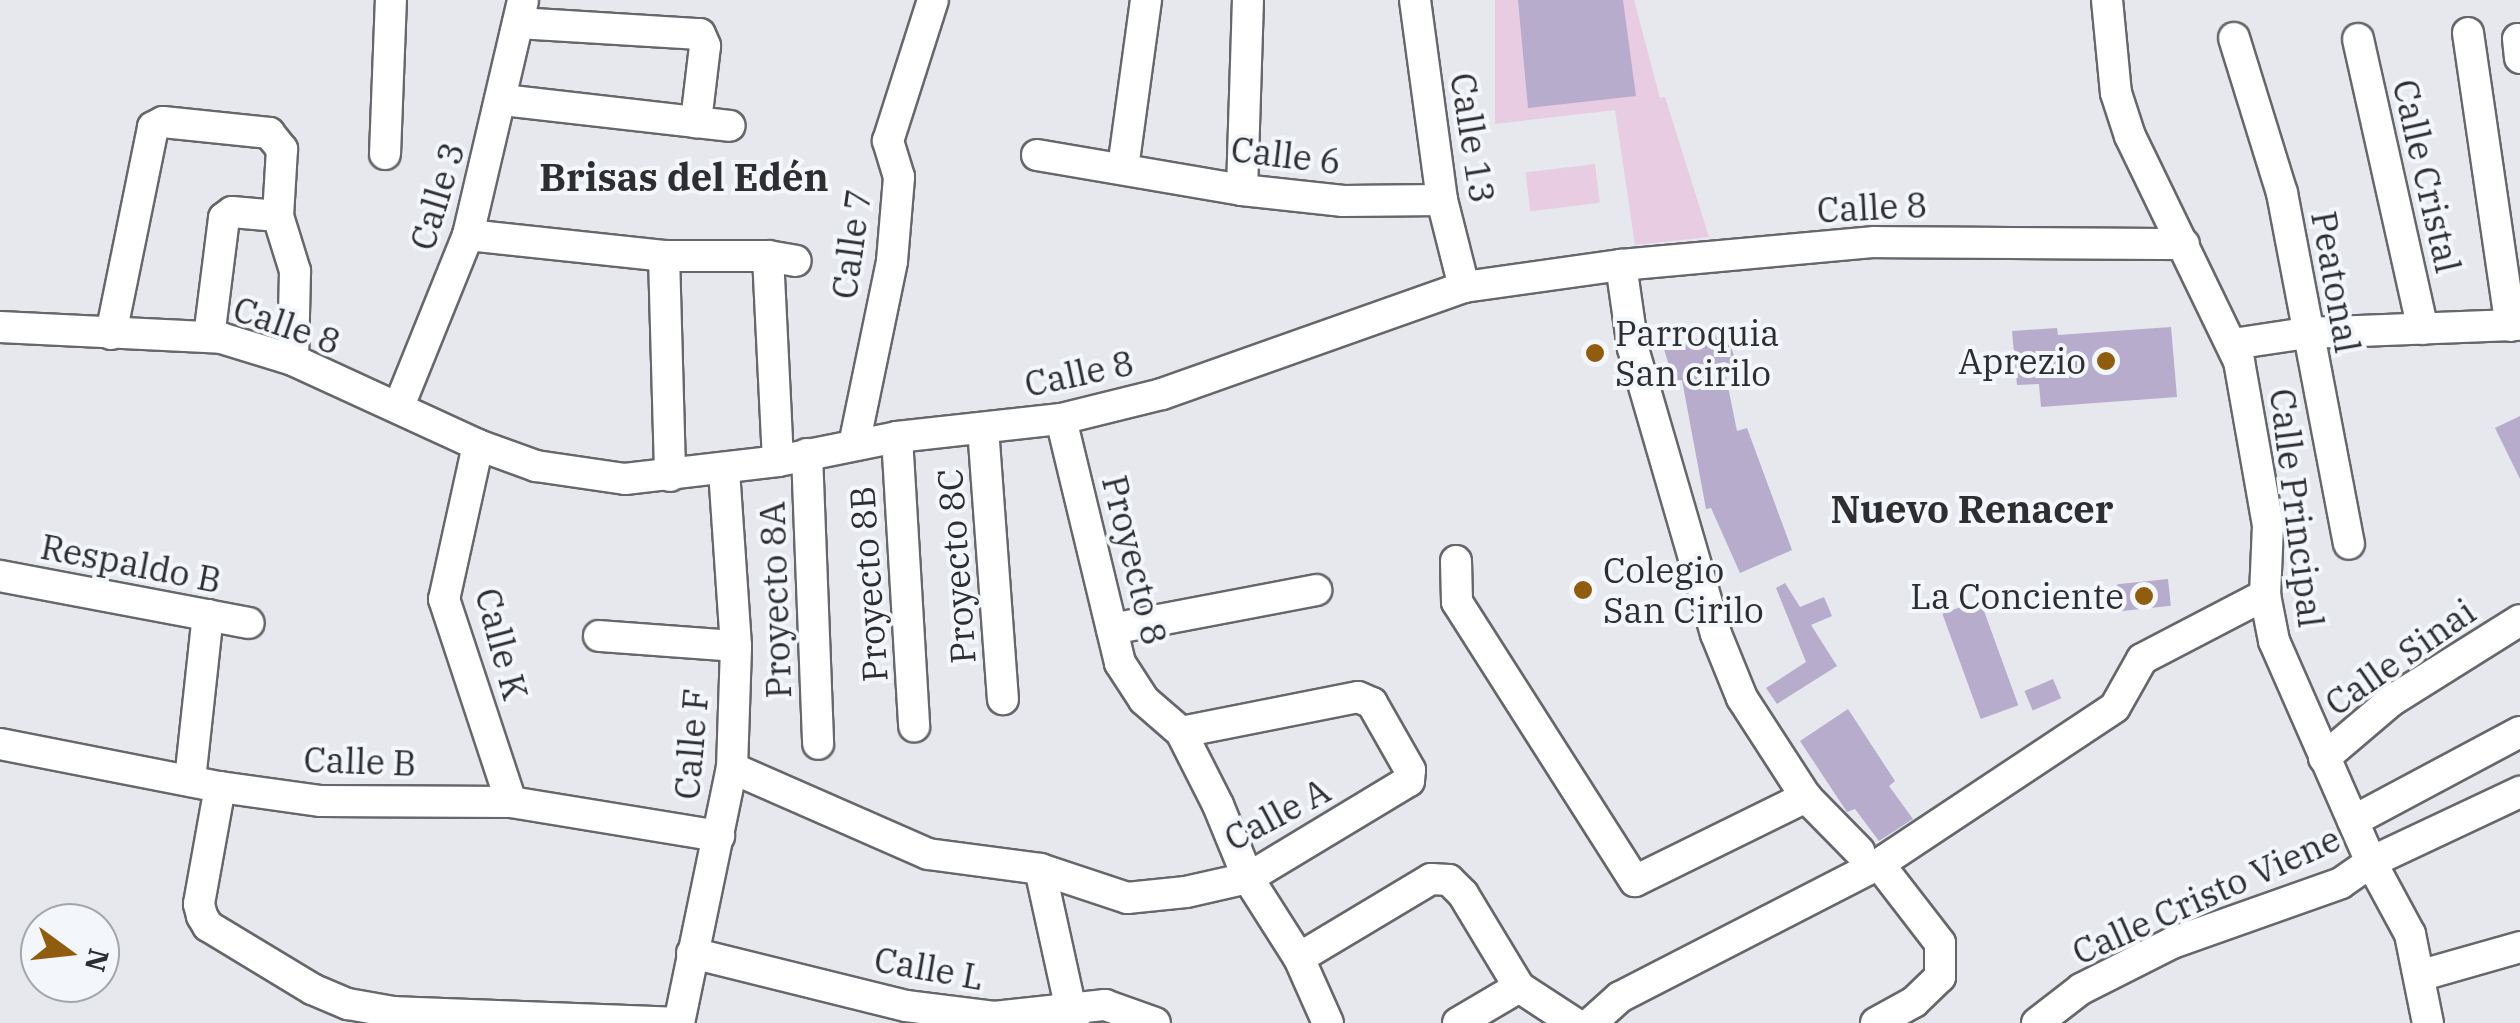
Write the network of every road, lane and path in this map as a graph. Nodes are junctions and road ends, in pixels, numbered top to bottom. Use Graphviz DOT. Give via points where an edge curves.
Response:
graph roads {
  1 [pos="391,0"];
  2 [pos="933,0"];
  3 [pos="1146,0"];
  4 [pos="1248,0"];
  5 [pos="1415,0"];
  6 [pos="2107,0"];
  7 [pos="521,12"];
  8 [pos="2468,34"];
  9 [pos="2234,38"];
  10 [pos="2358,38"];
  11 [pos="503,100"];
  12 [pos="696,122"];
  13 [pos="730,126"];
  14 [pos="385,154"];
  15 [pos="1037,154"];
  16 [pos="1123,168"];
  17 [pos="1242,190"];
  18 [pos="1442,200"];
  19 [pos="278,216"];
  20 [pos="468,235"];
  21 [pos="2184,244"];
  22 [pos="664,256"];
  23 [pos="1621,265"];
  24 [pos="1464,287"];
  25 [pos="2516,326"];
  26 [pos="0,327"];
  27 [pos="2423,330"];
  28 [pos="2307,333"];
  29 [pos="110,334"];
  30 [pos="209,337"];
  31 [pos="2233,344"];
  32 [pos="293,360"];
  33 [pos="399,406"];
  34 [pos="1061,419"];
  35 [pos="983,428"];
  36 [pos="897,438"];
  37 [pos="478,445"];
  38 [pos="854,445"];
  39 [pos="793,457"];
  40 [pos="724,468"];
  41 [pos="670,476"];
  42 [pos="2349,544"];
  43 [pos="1456,560"];
  44 [pos="0,576"];
  45 [pos="1316,590"];
  46 [pos="2266,595"];
  47 [pos="208,615"];
  48 [pos="2520,620"];
  49 [pos="249,623"];
  50 [pos="1112,629"];
  51 [pos="599,636"];
  52 [pos="736,646"];
  53 [pos="1003,699"];
  54 [pos="914,727"];
  55 [pos="1181,732"];
  56 [pos="2520,732"];
  57 [pos="0,744"];
  58 [pos="818,744"];
  59 [pos="2324,758"];
  60 [pos="732,768"];
  61 [pos="204,784"];
  62 [pos="2520,792"];
  63 [pos="1806,797"];
  64 [pos="511,802"];
  65 [pos="2353,821"];
  66 [pos="718,836"];
  67 [pos="1869,858"];
  68 [pos="2372,862"];
  69 [pos="1040,869"];
  70 [pos="1248,878"];
  71 [pos="2520,947"];
  72 [pos="692,952"];
  73 [pos="1299,958"];
  74 [pos="2422,975"];
  75 [pos="1520,987"];
  76 [pos="906,1015"];
  77 [pos="1073,1016"];
  78 [pos="679,1023"];
  79 [pos="1154,1023"];
  80 [pos="1328,1023"];
  81 [pos="1458,1023"];
  82 [pos="1574,1023"];
  83 [pos="1590,1023"];
  84 [pos="1876,1023"];
  85 [pos="2037,1023"];
  86 [pos="2428,1023"];
  1 -- 14 [label="street"];
  2 -- 38 [label="street, Calle 7" via="888,141 899,177 892,261"];
  3 -- 16 [label="street"];
  4 -- 17 [label="street"];
  5 -- 18 [label="street, Calle 13"];
  6 -- 21 [label="street, Calle Principal" via="2116,93"];
  7 -- 11 [label="street, Calle 3"];
  7 -- 12 [label="street" via="700,34 705,46"];
  8 -- 25 [label="street"];
  9 -- 28 [label="street, Peatonal" via="2282,192"];
  10 -- 27 [label="street, Calle Cristal"];
  11 -- 12 [label="street"];
  11 -- 20 [label="street, Calle 3"];
  12 -- 13 [label="street"];
  15 -- 16 [label="street, Calle 6"];
  16 -- 17 [label="street, Calle 6"];
  17 -- 18 [label="street, Calle 6" via="1344,201"];
  18 -- 24 [label="street, Calle 13"];
  19 -- 29 [label="street" via="278,139 163,122 153,127"];
  19 -- 30 [label="street" via="232,212 224,218"];
  19 -- 32 [label="street" via="294,271"];
  20 -- 22 [label="street"];
  20 -- 33 [label="street, Calle 3"];
  21 -- 23 [label="street, Calle 8" via="1875,242"];
  21 -- 31 [label="street, Calle Principal"];
  22 -- 39 [label="street, Proyecto 8A" via="782,259"];
  22 -- 41 [label="street"];
  23 -- 24 [label="street, Calle 8"];
  23 -- 63 [label="street" via="1633,348 1716,634 1742,698"];
  24 -- 34 [label="street, Calle 8" via="1162,394"];
  25 -- 27 [label="street"];
  26 -- 29 [label="street, Calle 8"];
  27 -- 28 [label="street"];
  28 -- 31 [label="street"];
  28 -- 42 [label="street, Peatonal"];
  29 -- 30 [label="street, Calle 8"];
  30 -- 32 [label="street, Calle 8"];
  31 -- 46 [label="street, Calle Principal" via="2268,526"];
  32 -- 33 [label="street, Calle 8"];
  33 -- 37 [label="street, Calle 8"];
  34 -- 35 [label="street, Calle 8"];
  34 -- 50 [label="street, Proyecto 8"];
  35 -- 36 [label="street, Calle 8"];
  35 -- 53 [label="street, Proyecto 8C"];
  36 -- 38 [label="street, Calle 8"];
  36 -- 54 [label="street, Proyecto 8B"];
  37 -- 41 [label="street, Calle 8" via="536,466 625,479"];
  37 -- 64 [label="street, Calle K" via="444,600"];
  38 -- 39 [label="street, Calle 8"];
  39 -- 40 [label="street, Calle 8"];
  39 -- 58 [label="street, Proyecto 8A"];
  40 -- 41 [label="street, Calle 8"];
  40 -- 52 [label="street, Calle F"];
  43 -- 63 [label="street" via="1457,602 1635,881"];
  44 -- 47 [label="street, Respaldo B"];
  45 -- 50 [label="street"];
  46 -- 59 [label="street, Calle Principal" via="2274,641"];
  46 -- 67 [label="street" via="2142,660 2115,706"];
  47 -- 49 [label="street, Respaldo B"];
  47 -- 61 [label="street"];
  48 -- 59 [label="street, Calle Sinai" via="2391,701"];
  50 -- 55 [label="street, Proyecto 8" via="1120,662 1144,700"];
  51 -- 52 [label="street"];
  52 -- 60 [label="street, Calle F"];
  55 -- 70 [label="street, Proyecto 8"];
  55 -- 70 [label="street, Calle A" via="1358,697 1372,704 1410,770 1400,789"];
  56 -- 65 [label="street"];
  57 -- 61 [label="street, Calle B"];
  59 -- 65 [label="street, Calle Principal"];
  60 -- 66 [label="street, Calle F"];
  60 -- 69 [label="street, Calle A" via="928,854"];
  61 -- 64 [label="street, Calle B" via="321,801"];
  61 -- 78 [label="street" via="202,916 208,926 312,989 393,1012"];
  62 -- 68 [label="street, Calle Cristo Viene"];
  63 -- 67 [label="street"];
  64 -- 66 [label="street, Calle B"];
  65 -- 68 [label="street, Calle Principal"];
  66 -- 72 [label="street, Calle F"];
  67 -- 83 [label="street" via="1620,997"];
  67 -- 84 [label="street" via="1940,943 1940,977 1914,1002"];
  68 -- 74 [label="street, Calle Principal" via="2410,934"];
  68 -- 85 [label="street, Calle Cristo Viene" via="2340,883 2172,943 2081,989"];
  69 -- 70 [label="street, Calle A" via="1127,898"];
  69 -- 77 [label="street"];
  70 -- 73 [label="street, Proyecto 8"];
  71 -- 74 [label="street"];
  72 -- 76 [label="street, Calle L"];
  72 -- 78 [label="street, Calle F"];
  73 -- 75 [label="street" via="1440,878 1463,894"];
  73 -- 80 [label="street, Proyecto 8"];
  74 -- 86 [label="street, Calle Principal"];
  75 -- 81 [label="street"];
  75 -- 82 [label="street"];
  76 -- 77 [label="street, Calle L"];
  77 -- 79 [label="street, Calle L" via="1104,1004"];
}
